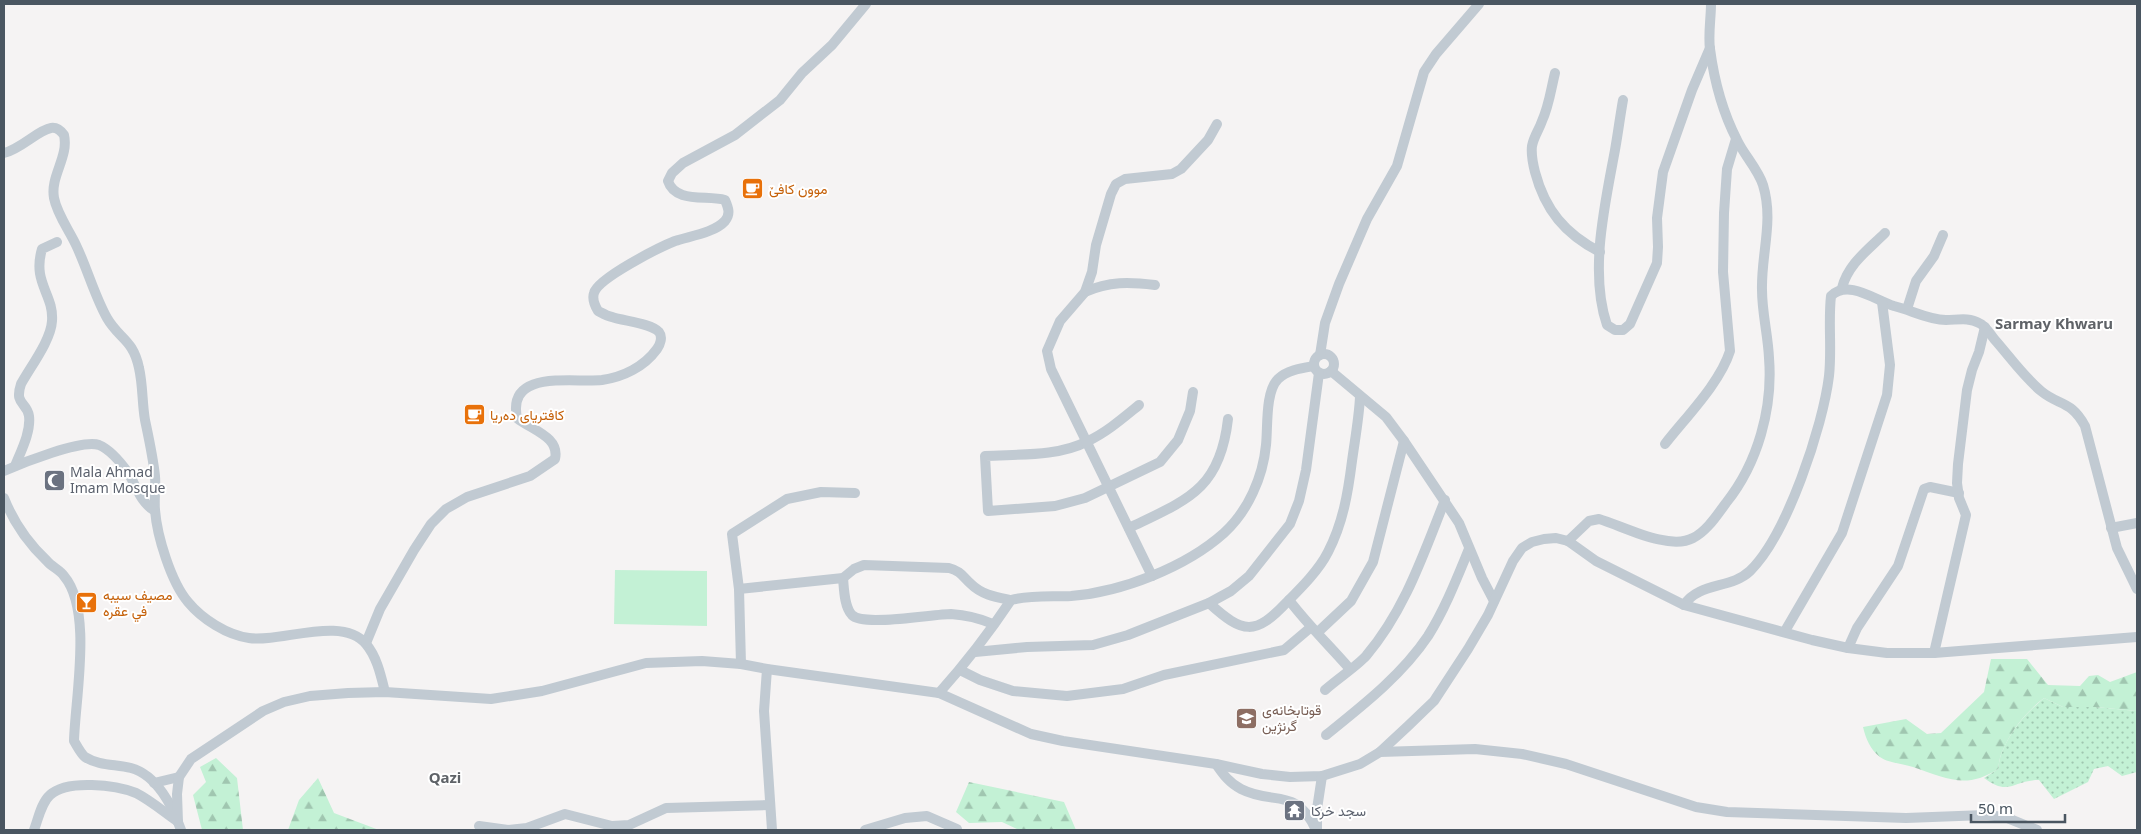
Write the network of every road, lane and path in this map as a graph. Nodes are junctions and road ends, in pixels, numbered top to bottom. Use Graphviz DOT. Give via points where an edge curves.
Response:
graph roads {
  1 [pos="866,4"];
  2 [pos="1479,4"];
  3 [pos="1711,4"];
  4 [pos="1710,48"];
  5 [pos="1555,73"];
  6 [pos="1623,100"];
  7 [pos="1217,124"];
  8 [pos="1736,139"];
  9 [pos="4,153"];
  10 [pos="1885,233"];
  11 [pos="1943,236"];
  12 [pos="57,242"];
  13 [pos="1600,252"];
  14 [pos="1155,285"];
  15 [pos="1842,288"];
  16 [pos="1085,292"];
  17 [pos="1882,302"];
  18 [pos="1907,309"];
  19 [pos="1985,327"];
  20 [pos="1320,355"];
  21 [pos="1316,369"];
  22 [pos="1331,370"];
  23 [pos="1193,392"];
  24 [pos="1360,397"];
  25 [pos="1139,405"];
  26 [pos="1228,419"];
  27 [pos="1404,441"];
  28 [pos="1087,442"];
  29 [pos="1665,444"];
  30 [pos="16,466"];
  31 [pos="4,471"];
  32 [pos="1108,486"];
  33 [pos="855,493"];
  34 [pos="1959,493"];
  35 [pos="4,498"];
  36 [pos="1445,500"];
  37 [pos="155,511"];
  38 [pos="2137,523"];
  39 [pos="1129,528"];
  40 [pos="2111,528"];
  41 [pos="1568,541"];
  42 [pos="1469,549"];
  43 [pos="1152,576"];
  44 [pos="843,578"];
  45 [pos="739,588"];
  46 [pos="2137,589"];
  47 [pos="1011,600"];
  48 [pos="1289,600"];
  49 [pos="1494,601"];
  50 [pos="1210,603"];
  51 [pos="1684,605"];
  52 [pos="993,624"];
  53 [pos="1314,630"];
  54 [pos="1785,631"];
  55 [pos="2137,636"];
  56 [pos="366,643"];
  57 [pos="1848,648"];
  58 [pos="975,652"];
  59 [pos="1934,652"];
  60 [pos="741,664"];
  61 [pos="1349,668"];
  62 [pos="767,669"];
  63 [pos="960,670"];
  64 [pos="1325,690"];
  65 [pos="385,692"];
  66 [pos="939,693"];
  67 [pos="1326,735"];
  68 [pos="1380,752"];
  69 [pos="1216,764"];
  70 [pos="1322,776"];
  71 [pos="179,777"];
  72 [pos="154,783"];
  73 [pos="769,805"];
  74 [pos="180,826"];
  75 [pos="479,826"];
  76 [pos="956,829"];
  77 [pos="34,830"];
  78 [pos="772,830"];
  79 [pos="865,830"];
  80 [pos="1316,830"];
  81 [pos="2037,830"];
  1 -- 56 [label="street" via="780,100 735,135 672,172 668,181 677,194 724,200 729,214 725,221 633,262 600,283 594,292 598,311 658,331 660,346 627,374 601,380 539,382 524,389 515,407 517,418 553,442 557,451 555,459 530,476 467,498 446,509 431,524 414,550 380,609"];
  2 -- 20 [label="street" via="1424,72 1396,166 1367,219 1324,323"];
  3 -- 4 [label="street"];
  4 -- 8 [label="street" via="1723,104"];
  4 -- 13 [label="street" via="1663,172 1657,218 1657,263 1630,324 1623,330 1607,325 1602,312"];
  5 -- 13 [label="street" via="1542,121 1534,135 1533,163 1547,203 1562,226"];
  6 -- 13 [label="street" via="1602,215"];
  7 -- 16 [label="street" via="1208,140 1181,170 1172,174 1124,178 1116,184"];
  8 -- 29 [label="street" via="1727,170 1724,213 1723,272 1730,351 1714,381"];
  8 -- 41 [label="street" via="1762,184 1769,218 1762,289 1770,386 1762,432 1749,468 1707,528 1692,539 1679,542 1662,540 1599,519 1589,522"];
  9 -- 37 [label="street" via="51,128 64,135 65,150 54,184 54,199 107,318 135,353 152,449"];
  10 -- 15 [label="street" via="1845,275"];
  11 -- 18 [label="street" via="1934,256 1916,281"];
  12 -- 30 [label="street" via="42,249 39,261 40,277 53,320 49,336 19,391 19,399 29,417 25,442"];
  14 -- 16 [label="street" via="1112,283"];
  15 -- 17 [label="street"];
  15 -- 51 [label="street" via="1831,296 1829,376 1822,410 1801,480 1780,525 1750,570 1741,577 1700,590"];
  16 -- 28 [label="street" via="1060,320 1047,351 1051,369"];
  17 -- 18 [label="street"];
  17 -- 54 [label="street" via="1890,366 1887,395 1842,533"];
  18 -- 19 [label="street" via="1930,318 1969,319"];
  19 -- 34 [label="street" via="1967,390 1958,464"];
  19 -- 40 [label="street" via="2042,393 2063,402 2078,414 2085,426"];
  20 -- 21 [label="street" via="1315,359"];
  20 -- 22 [label="street" via="1332,358"];
  21 -- 22 [label="street" via="1326,374"];
  21 -- 43 [label="street" via="1285,374 1273,386 1262,469 1237,519 1211,544"];
  21 -- 50 [label="street" via="1306,470 1290,524 1249,576"];
  22 -- 24 [label="street"];
  23 -- 32 [label="street" via="1190,411 1178,440 1160,462"];
  24 -- 27 [label="street" via="1386,417"];
  24 -- 48 [label="street" via="1347,502 1328,554"];
  25 -- 28 [label="street" via="1114,426"];
  26 -- 39 [label="street" via="1224,444 1210,477 1194,494"];
  27 -- 36 [label="street"];
  27 -- 53 [label="street" via="1373,562 1351,602"];
  28 -- 32 [label="street"];
  28 -- 32 [label="street" via="1054,451 984,456 988,511 1055,506 1084,498"];
  30 -- 31 [label="street"];
  30 -- 37 [label="street" via="86,443 98,445 109,450 128,473 146,506"];
  32 -- 39 [label="street"];
  33 -- 45 [label="street" via="821,492 787,499 732,534"];
  34 -- 57 [label="street" via="1930,487 1924,490 1898,566 1857,628"];
  34 -- 59 [label="street" via="1966,515"];
  35 -- 72 [label="street" via="24,534 46,561 64,576 78,609 79,689 74,742 84,757 132,768"];
  36 -- 42 [label="street"];
  36 -- 61 [label="street" via="1396,615 1364,658"];
  37 -- 56 [label="street" via="161,540 180,589 188,602 220,627 250,638 333,632 351,634"];
  38 -- 40 [label="street"];
  39 -- 43 [label="street"];
  40 -- 46 [label="street"];
  41 -- 49 [label="street" via="1544,539 1522,548"];
  41 -- 51 [label="street" via="1596,561"];
  42 -- 49 [label="street"];
  42 -- 67 [label="street" via="1428,636 1384,685"];
  43 -- 47 [label="street" via="1097,592"];
  44 -- 45 [label="street"];
  44 -- 47 [label="street" via="864,565 950,568 958,570 989,596"];
  44 -- 52 [label="street" via="848,611 859,619 950,614 966,615"];
  45 -- 60 [label="street"];
  47 -- 52 [label="street"];
  48 -- 50 [label="street" via="1265,622 1244,628 1226,619"];
  48 -- 53 [label="street"];
  49 -- 68 [label="street" via="1434,701"];
  50 -- 58 [label="street" via="1093,645"];
  51 -- 54 [label="street"];
  52 -- 58 [label="street"];
  53 -- 61 [label="street"];
  53 -- 63 [label="street" via="1284,650 1164,675 1124,689 1066,696 1013,691"];
  54 -- 57 [label="street"];
  55 -- 59 [label="street"];
  56 -- 65 [label="street" via="378,664"];
  57 -- 59 [label="street" via="1886,653"];
  58 -- 63 [label="street"];
  60 -- 62 [label="street"];
  60 -- 65 [label="street" via="646,662 542,691 491,699"];
  61 -- 64 [label="street"];
  62 -- 66 [label="street"];
  62 -- 73 [label="street" via="764,711"];
  63 -- 66 [label="street"];
  65 -- 71 [label="street" via="310,696 284,702 263,711 191,759"];
  66 -- 69 [label="street" via="1031,734"];
  68 -- 70 [label="street" via="1360,764"];
  68 -- 81 [label="street" via="1475,749 1522,754 1566,764 1696,807 1727,812 1906,818 1986,815 2005,817"];
  69 -- 70 [label="street" via="1262,774"];
  69 -- 80 [label="street" via="1228,780 1242,790 1298,804"];
  70 -- 80 [label="street"];
  71 -- 72 [label="street"];
  71 -- 74 [label="street"];
  72 -- 74 [label="street"];
  73 -- 75 [label="street" via="666,808 629,825 612,826 565,814 527,828 508,830"];
  73 -- 78 [label="street"];
  74 -- 77 [label="street" via="136,794 119,788 90,785 67,786 50,795"];
  76 -- 79 [label="street" via="926,816 905,818"];
}
